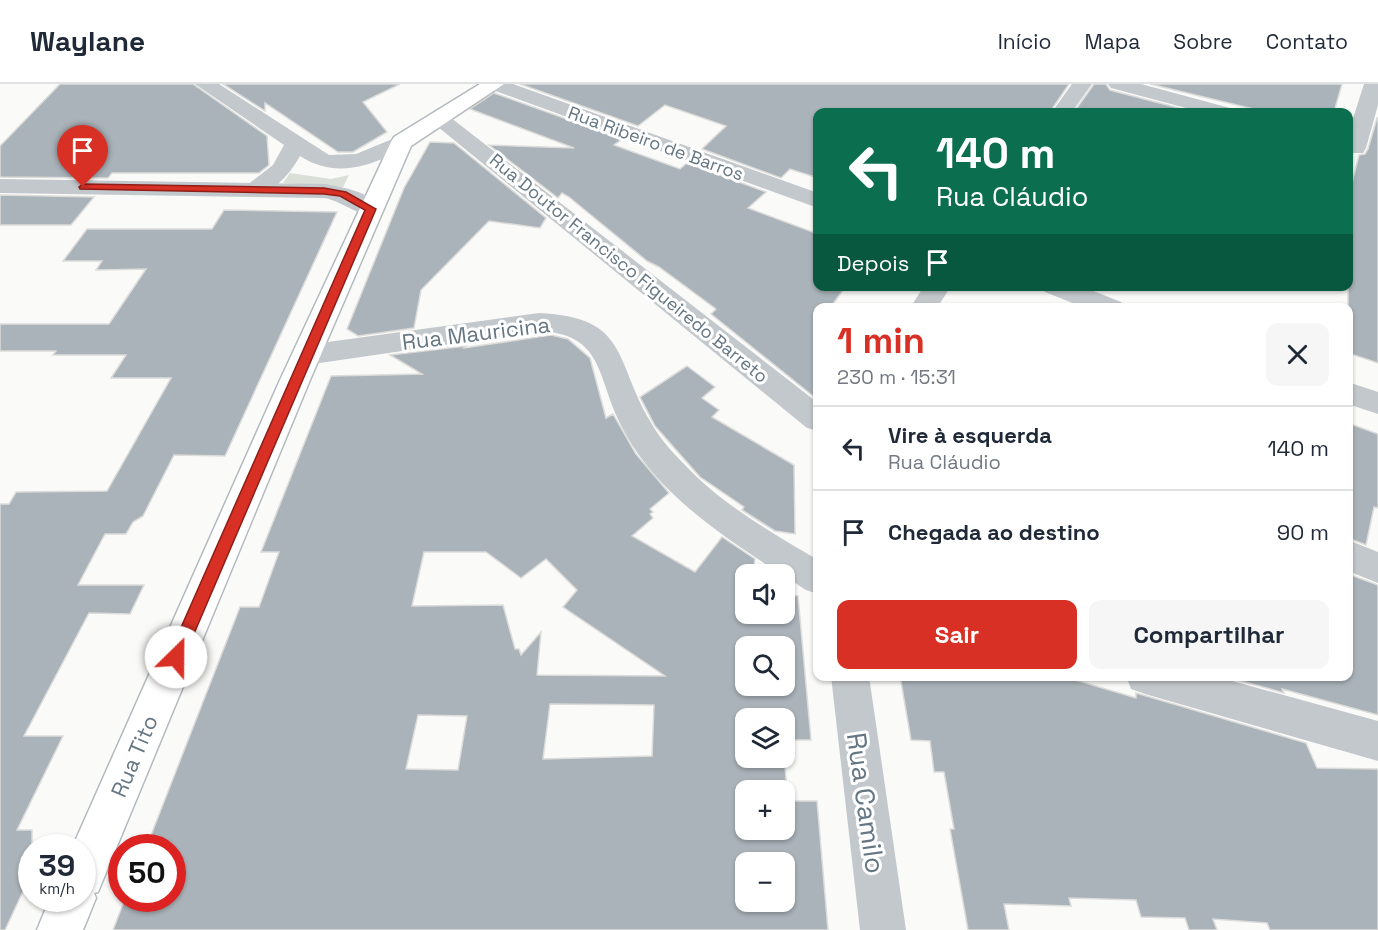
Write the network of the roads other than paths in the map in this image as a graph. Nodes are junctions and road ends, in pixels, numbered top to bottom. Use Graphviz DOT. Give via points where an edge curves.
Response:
graph roads {
  1 [pos="205,84"];
  2 [pos="494,84"];
  3 [pos="1082,84"];
  4 [pos="1118,84"];
  5 [pos="1374,84"];
  6 [pos="1065,108"];
  7 [pos="1208,108"];
  8 [pos="439,118"];
  9 [pos="402,142"];
  10 [pos="296,144"];
  11 [pos="1353,144"];
  12 [pos="1353,147"];
  13 [pos="1378,154"];
  14 [pos="0,186"];
  15 [pos="254,189"];
  16 [pos="813,199"];
  17 [pos="371,209"];
  18 [pos="1067,291"];
  19 [pos="1099,303"];
  20 [pos="306,355"];
  21 [pos="1353,395"];
  22 [pos="1378,403"];
  23 [pos="813,416"];
  24 [pos="1353,557"];
  25 [pos="1378,568"];
  26 [pos="813,576"];
  27 [pos="850,681"];
  28 [pos="1163,681"];
  29 [pos="1378,741"];
  30 [pos="96,843"];
  31 [pos="67,912"];
  32 [pos="60,930"];
  33 [pos="883,930"];
  1 -- 10 [label="street"];
  2 -- 8 [label="main road"];
  2 -- 16 [label="street, Rua Ribeiro de Barros"];
  3 -- 6 [label="street"];
  4 -- 7 [label="street"];
  5 -- 11 [label="street"];
  8 -- 9 [label="main road"];
  8 -- 23 [label="street, Rua Doutor Francisco Figueiredo Barreto"];
  9 -- 10 [label="street" via="345,163 323,161"];
  9 -- 17 [label="main road, Rua Tito"];
  10 -- 15 [label="street" via="282,169"];
  12 -- 13 [label="street"];
  14 -- 15 [label="street"];
  15 -- 17 [label="street" via="343,194"];
  17 -- 20 [label="main road, Rua Tito"];
  18 -- 19 [label="street"];
  20 -- 26 [label="street, Rua Mauricina" via="539,322 564,323 582,329 608,358 639,429 689,490 723,518"];
  20 -- 30 [label="main road, Rua Tito"];
  21 -- 22 [label="street"];
  24 -- 25 [label="street"];
  27 -- 33 [label="street, Rua Camilo"];
  28 -- 29 [label="street"];
  31 -- 32 [label="main road"];
}
